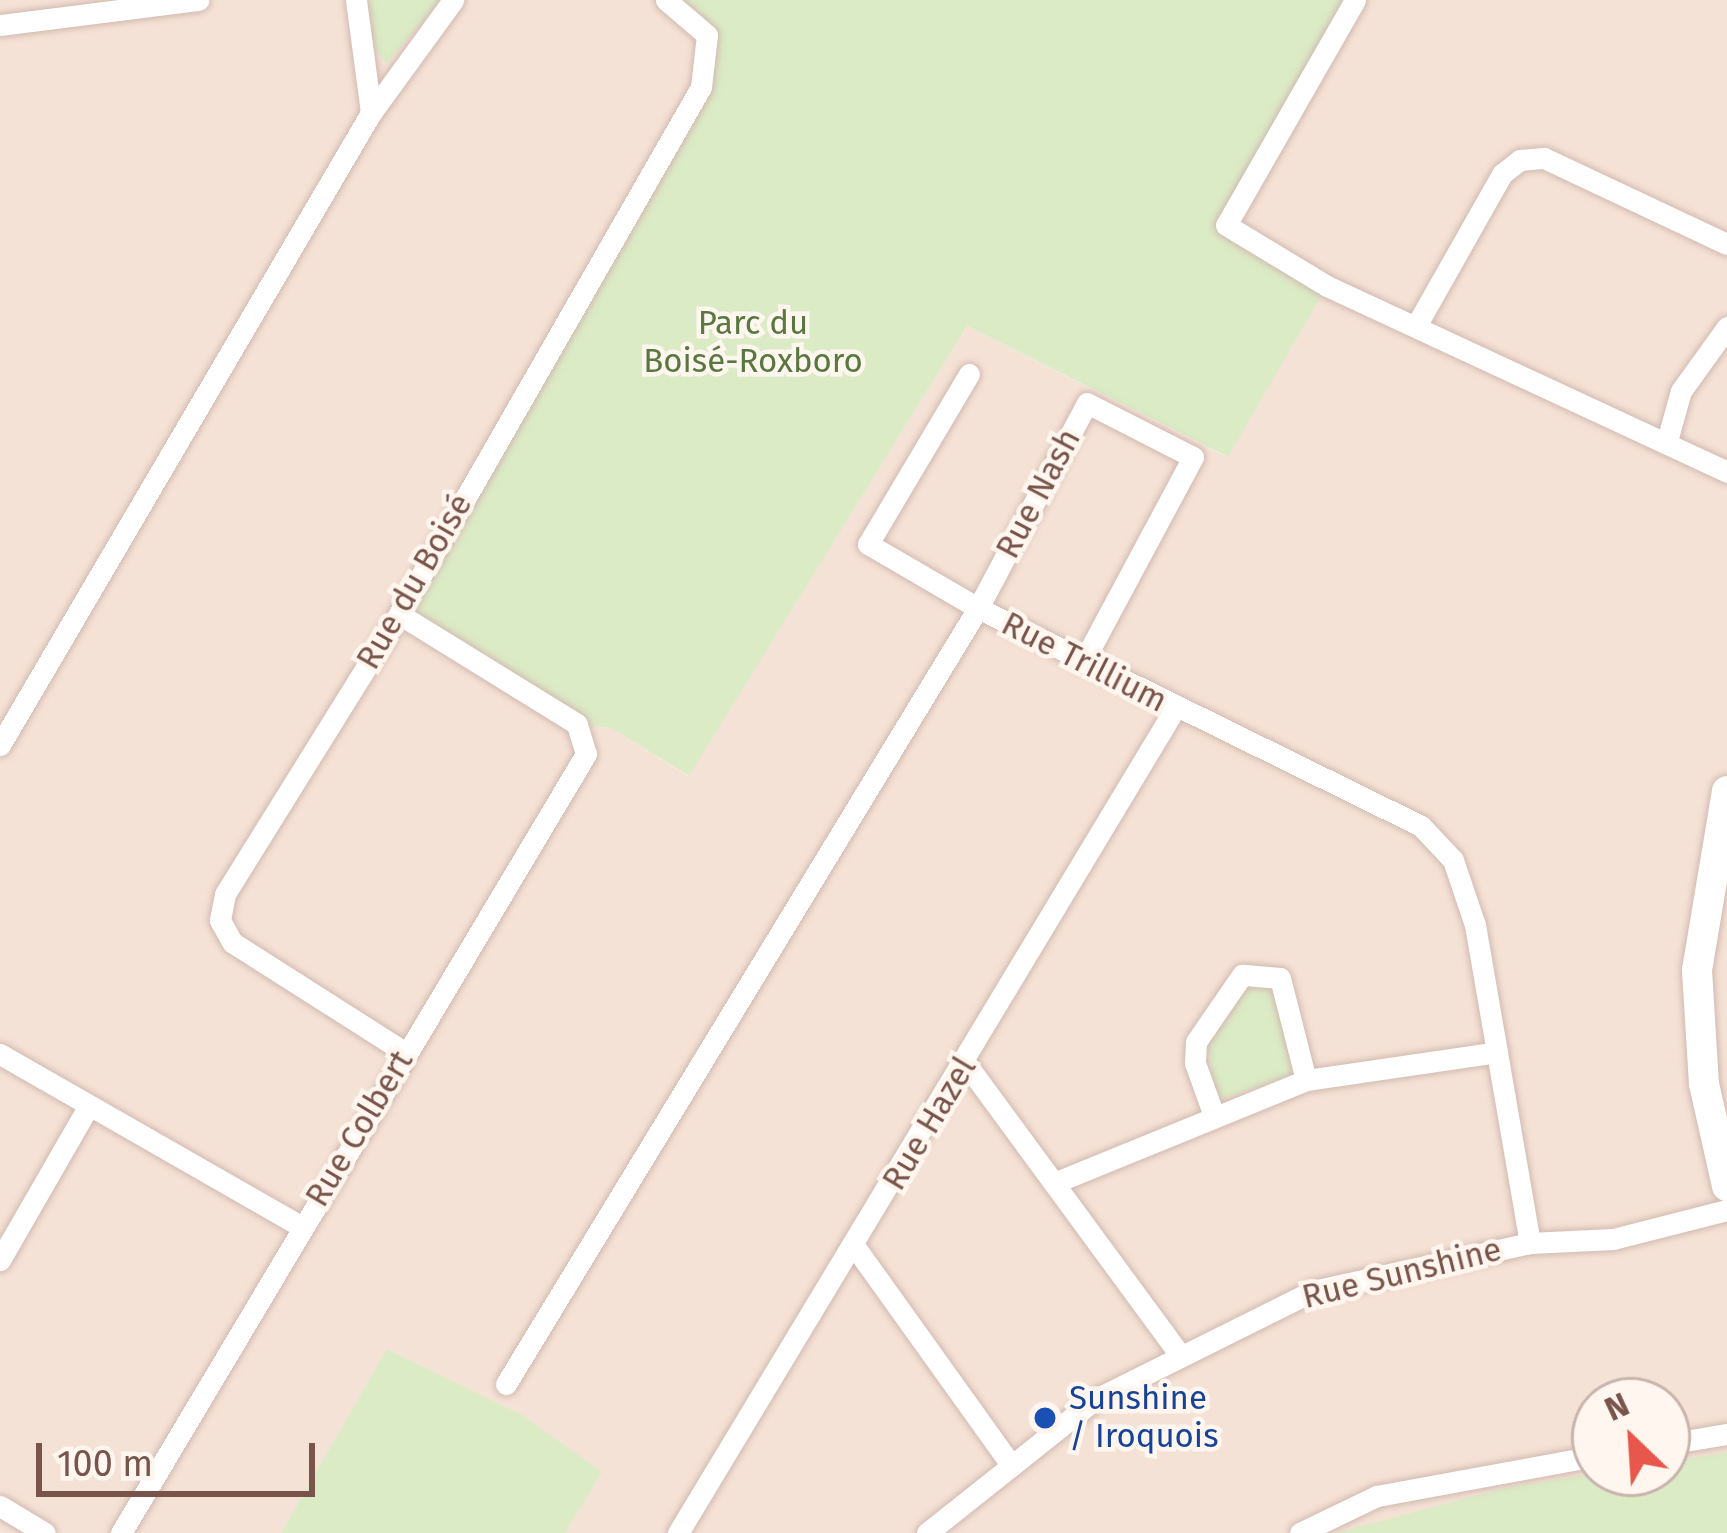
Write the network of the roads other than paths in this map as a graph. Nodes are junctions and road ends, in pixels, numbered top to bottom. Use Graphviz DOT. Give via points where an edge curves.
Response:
graph roads {
  1 [pos="198,0"];
  2 [pos="356,0"];
  3 [pos="453,0"];
  4 [pos="666,0"];
  5 [pos="1355,0"];
  6 [pos="0,25"];
  7 [pos="371,112"];
  8 [pos="1727,244"];
  9 [pos="1416,326"];
  10 [pos="1727,327"];
  11 [pos="969,374"];
  12 [pos="1667,441"];
  13 [pos="1727,472"];
  14 [pos="978,608"];
  15 [pos="399,614"];
  16 [pos="1083,662"];
  17 [pos="1174,710"];
  18 [pos="0,746"];
  19 [pos="1727,791"];
  20 [pos="1497,1052"];
  21 [pos="406,1053"];
  22 [pos="0,1054"];
  23 [pos="967,1064"];
  24 [pos="1306,1080"];
  25 [pos="87,1109"];
  26 [pos="1213,1113"];
  27 [pos="1054,1184"];
  28 [pos="1727,1186"];
  29 [pos="1727,1210"];
  30 [pos="300,1226"];
  31 [pos="1530,1243"];
  32 [pos="856,1246"];
  33 [pos="0,1260"];
  34 [pos="1179,1354"];
  35 [pos="506,1384"];
  36 [pos="1727,1434"];
  37 [pos="1691,1440"];
  38 [pos="1571,1460"];
  39 [pos="1012,1466"];
  40 [pos="0,1506"];
  41 [pos="45,1533"];
  42 [pos="121,1533"];
  43 [pos="677,1533"];
  44 [pos="927,1533"];
  45 [pos="1300,1533"];
  1 -- 6 [label="street"];
  2 -- 7 [label="street"];
  3 -- 7 [label="street"];
  4 -- 15 [label="street, Rue du Boisé" via="707,35 700,87"];
  5 -- 9 [label="street" via="1226,225 1327,286"];
  7 -- 18 [label="street"];
  8 -- 9 [label="street" via="1544,158 1520,160 1502,174"];
  9 -- 12 [label="street"];
  10 -- 12 [label="street" via="1682,391"];
  11 -- 14 [label="street" via="868,544"];
  12 -- 13 [label="street"];
  14 -- 16 [label="street, Rue Trillium"];
  14 -- 16 [label="street, Rue Nash" via="1087,403 1193,457"];
  14 -- 35 [label="street, Rue Trillium"];
  15 -- 21 [label="street, Rue du Boisé" via="225,893 220,920 232,942"];
  15 -- 21 [label="street, Rue Colbert" via="577,724 586,754"];
  16 -- 17 [label="street, Rue Trillium"];
  17 -- 20 [label="street, Rue Trillium" via="1421,826 1454,860"];
  17 -- 23 [label="street, Rue Hazel"];
  19 -- 28 [label="street" via="1697,970 1704,1084"];
  20 -- 24 [label="street"];
  20 -- 31 [label="street, Rue Trillium"];
  21 -- 30 [label="street, Rue Colbert"];
  22 -- 25 [label="street"];
  23 -- 27 [label="street"];
  23 -- 32 [label="street, Rue Hazel"];
  24 -- 26 [label="street"];
  24 -- 26 [label="street" via="1280,978 1260,970 1242,975 1196,1042"];
  25 -- 30 [label="street"];
  25 -- 33 [label="street"];
  26 -- 27 [label="street"];
  27 -- 34 [label="street"];
  29 -- 31 [label="street, Rue Sunshine" via="1613,1239"];
  30 -- 42 [label="street, Rue Colbert"];
  31 -- 34 [label="street, Rue Sunshine" via="1313,1292"];
  32 -- 39 [label="street"];
  32 -- 43 [label="street, Rue Hazel"];
  34 -- 39 [label="street, Rue Sunshine" via="1094,1400"];
  36 -- 37 [label="street"];
  38 -- 45 [label="street" via="1377,1496"];
  39 -- 44 [label="street, Rue Sunshine"];
  40 -- 41 [label="street"];
}
